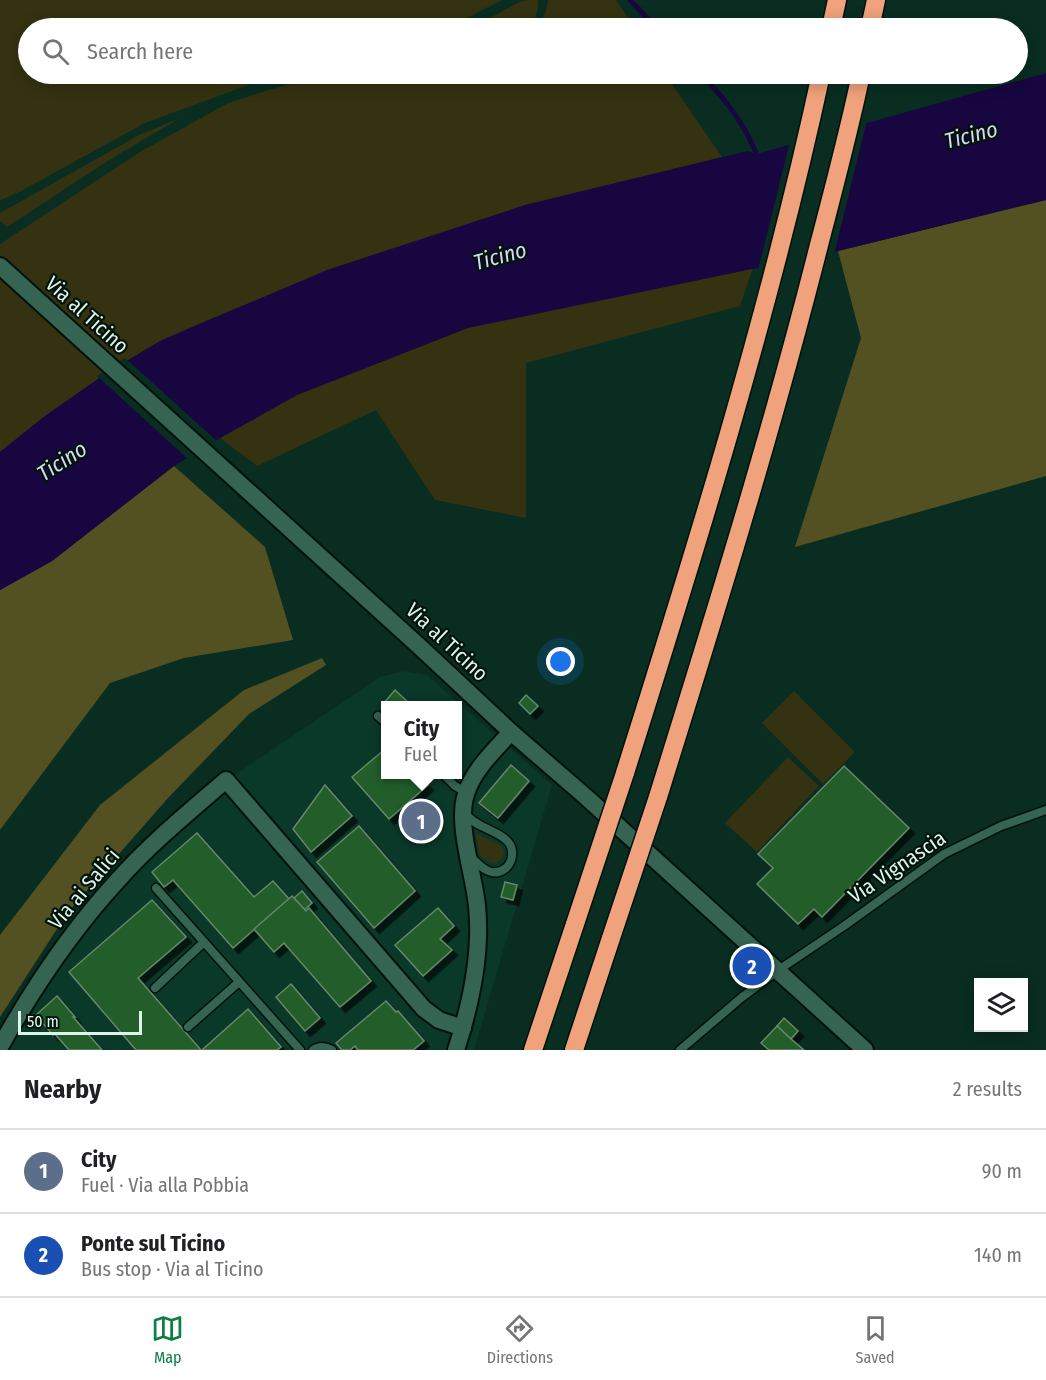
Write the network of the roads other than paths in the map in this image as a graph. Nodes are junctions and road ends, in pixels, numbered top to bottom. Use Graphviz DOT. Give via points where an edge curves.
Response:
graph roads {
  1 [pos="837,0"];
  2 [pos="876,0"];
  3 [pos="833,18"];
  4 [pos="872,18"];
  5 [pos="819,84"];
  6 [pos="859,84"];
  7 [pos="0,266"];
  8 [pos="511,732"];
  9 [pos="448,779"];
  10 [pos="465,798"];
  11 [pos="1046,810"];
  12 [pos="468,854"];
  13 [pos="156,888"];
  14 [pos="204,942"];
  15 [pos="777,970"];
  16 [pos="239,982"];
  17 [pos="155,988"];
  18 [pos="188,1027"];
  19 [pos="464,1028"];
  20 [pos="0,1047"];
  21 [pos="300,1050"];
  22 [pos="313,1050"];
  23 [pos="332,1050"];
  24 [pos="456,1050"];
  25 [pos="533,1050"];
  26 [pos="573,1050"];
  27 [pos="680,1050"];
  28 [pos="864,1050"];
  1 -- 3 [label="highway"];
  2 -- 4 [label="highway"];
  5 -- 25 [label="highway, bridge" via="767,298 719,469 625,773"];
  6 -- 26 [label="highway, bridge" via="770,431 658,797"];
  7 -- 8 [label="street, Via al Ticino"];
  8 -- 10 [label="street" via="479,769"];
  8 -- 15 [label="street, Via al Ticino"];
  9 -- 10 [label="lane"];
  10 -- 12 [label="street"];
  10 -- 12 [label="lane" via="467,817 507,840 513,852 505,869 493,872 482,868"];
  11 -- 15 [label="lane, Via Vignascia" via="992,830 944,854"];
  12 -- 19 [label="street" via="477,909 478,951"];
  13 -- 14 [label="lane"];
  14 -- 16 [label="lane"];
  14 -- 17 [label="lane"];
  15 -- 27 [label="lane, Via Vignascia"];
  15 -- 28 [label="street, Via al Ticino"];
  16 -- 18 [label="lane"];
  16 -- 21 [label="lane"];
  19 -- 20 [label="street, Via ai Salici" via="439,1020 424,1009 226,780 156,842 105,895 50,966"];
  19 -- 24 [label="street"];
  22 -- 23 [label="lane"];
}
